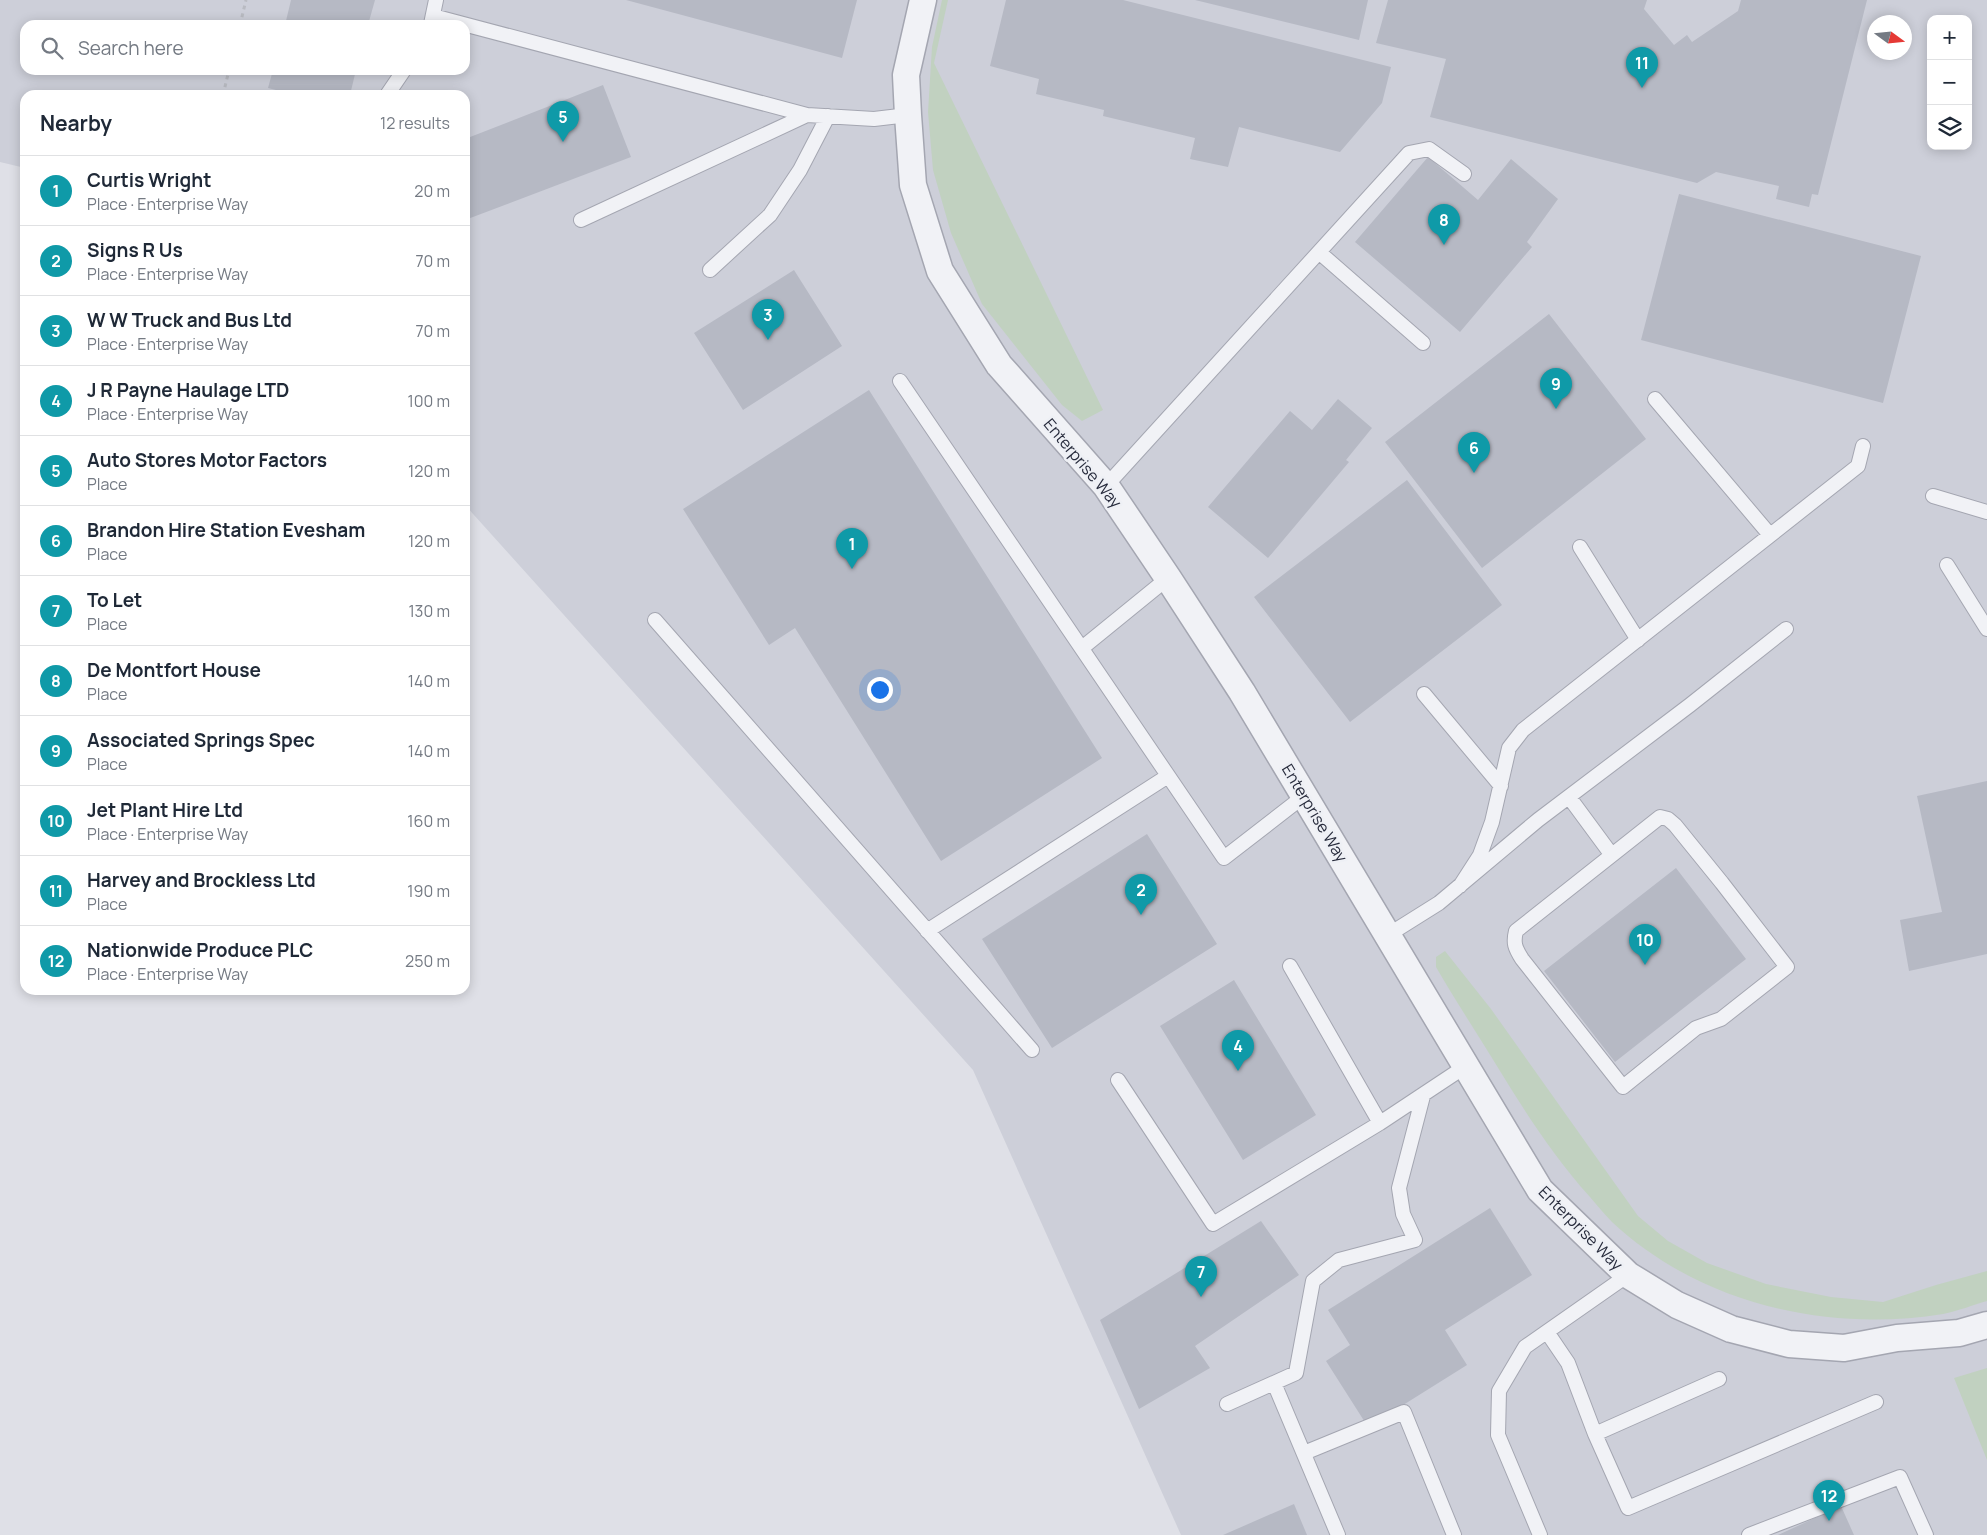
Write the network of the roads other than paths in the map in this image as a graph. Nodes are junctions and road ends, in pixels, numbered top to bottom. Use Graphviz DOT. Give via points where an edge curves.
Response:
graph roads {
  1 [pos="436,0"];
  2 [pos="923,0"];
  3 [pos="432,20"];
  4 [pos="470,31"];
  5 [pos="401,75"];
  6 [pos="390,90"];
  7 [pos="807,115"];
  8 [pos="908,115"];
  9 [pos="828,116"];
  10 [pos="1464,174"];
  11 [pos="581,220"];
  12 [pos="1320,253"];
  13 [pos="710,270"];
  14 [pos="1423,343"];
  15 [pos="900,381"];
  16 [pos="1655,399"];
  17 [pos="1863,446"];
  18 [pos="1106,486"];
  19 [pos="1933,496"];
  20 [pos="1987,512"];
  21 [pos="1770,536"];
  22 [pos="1580,547"];
  23 [pos="1947,565"];
  24 [pos="1168,578"];
  25 [pos="655,620"];
  26 [pos="1786,629"];
  27 [pos="1987,629"];
  28 [pos="1638,640"];
  29 [pos="1082,648"];
  30 [pos="1424,694"];
  31 [pos="1168,776"];
  32 [pos="1501,786"];
  33 [pos="1304,796"];
  34 [pos="1569,798"];
  35 [pos="1611,854"];
  36 [pos="1460,886"];
  37 [pos="927,931"];
  38 [pos="1388,935"];
  39 [pos="1290,966"];
  40 [pos="1032,1050"];
  41 [pos="1466,1066"];
  42 [pos="1118,1080"];
  43 [pos="1423,1096"];
  44 [pos="1380,1123"];
  45 [pos="1628,1275"];
  46 [pos="1987,1325"];
  47 [pos="1547,1332"];
  48 [pos="1719,1379"];
  49 [pos="1274,1383"];
  50 [pos="1876,1402"];
  51 [pos="1227,1404"];
  52 [pos="1595,1434"];
  53 [pos="1304,1453"];
  54 [pos="1338,1535"];
  55 [pos="1454,1535"];
  56 [pos="1540,1535"];
  57 [pos="1750,1535"];
  58 [pos="1926,1535"];
  1 -- 3 [label="lane"];
  2 -- 8 [label="street, Enterprise Way" via="906,75"];
  4 -- 7 [label="lane"];
  5 -- 6 [label="lane"];
  7 -- 9 [label="lane"];
  7 -- 11 [label="lane"];
  8 -- 9 [label="lane" via="874,119"];
  8 -- 18 [label="street, Enterprise Way" via="913,185 940,271 999,365"];
  9 -- 13 [label="lane" via="800,170 770,215"];
  10 -- 12 [label="lane" via="1429,149 1409,153"];
  12 -- 14 [label="lane"];
  12 -- 18 [label="lane"];
  15 -- 29 [label="lane"];
  16 -- 21 [label="lane"];
  17 -- 21 [label="lane" via="1858,466"];
  18 -- 24 [label="street, Enterprise Way"];
  19 -- 20 [label="lane"];
  21 -- 28 [label="lane"];
  22 -- 28 [label="lane"];
  23 -- 27 [label="lane"];
  24 -- 29 [label="lane"];
  24 -- 33 [label="street, Enterprise Way"];
  25 -- 37 [label="lane"];
  26 -- 34 [label="lane"];
  28 -- 32 [label="lane" via="1523,730 1509,748"];
  29 -- 31 [label="lane"];
  30 -- 32 [label="lane"];
  31 -- 33 [label="lane" via="1224,858"];
  31 -- 37 [label="lane"];
  32 -- 36 [label="lane" via="1480,854"];
  33 -- 38 [label="street, Enterprise Way"];
  34 -- 35 [label="lane"];
  34 -- 36 [label="lane"];
  35 -- 35 [label="lane" via="1516,931 1514,946 1623,1087 1696,1028 1721,1019 1787,967 1722,882 1668,819 1660,817"];
  36 -- 38 [label="lane"];
  37 -- 40 [label="lane"];
  38 -- 41 [label="street, Enterprise Way"];
  39 -- 44 [label="lane"];
  41 -- 43 [label="lane"];
  41 -- 45 [label="street, Enterprise Way" via="1540,1190"];
  42 -- 44 [label="lane" via="1213,1224"];
  43 -- 44 [label="lane"];
  43 -- 49 [label="lane" via="1399,1188 1403,1214 1415,1240 1339,1260 1313,1281 1296,1373"];
  45 -- 46 [label="street, Enterprise Way" via="1676,1304 1731,1329 1790,1344 1844,1348 1897,1338 1959,1333"];
  45 -- 47 [label="lane"];
  47 -- 52 [label="lane" via="1568,1363"];
  47 -- 56 [label="lane" via="1525,1348 1499,1391 1498,1435"];
  48 -- 52 [label="lane"];
  49 -- 51 [label="lane"];
  49 -- 53 [label="lane"];
  50 -- 52 [label="lane" via="1628,1508"];
  53 -- 54 [label="lane"];
  53 -- 55 [label="lane" via="1404,1412"];
  57 -- 58 [label="lane" via="1900,1477"];
}
